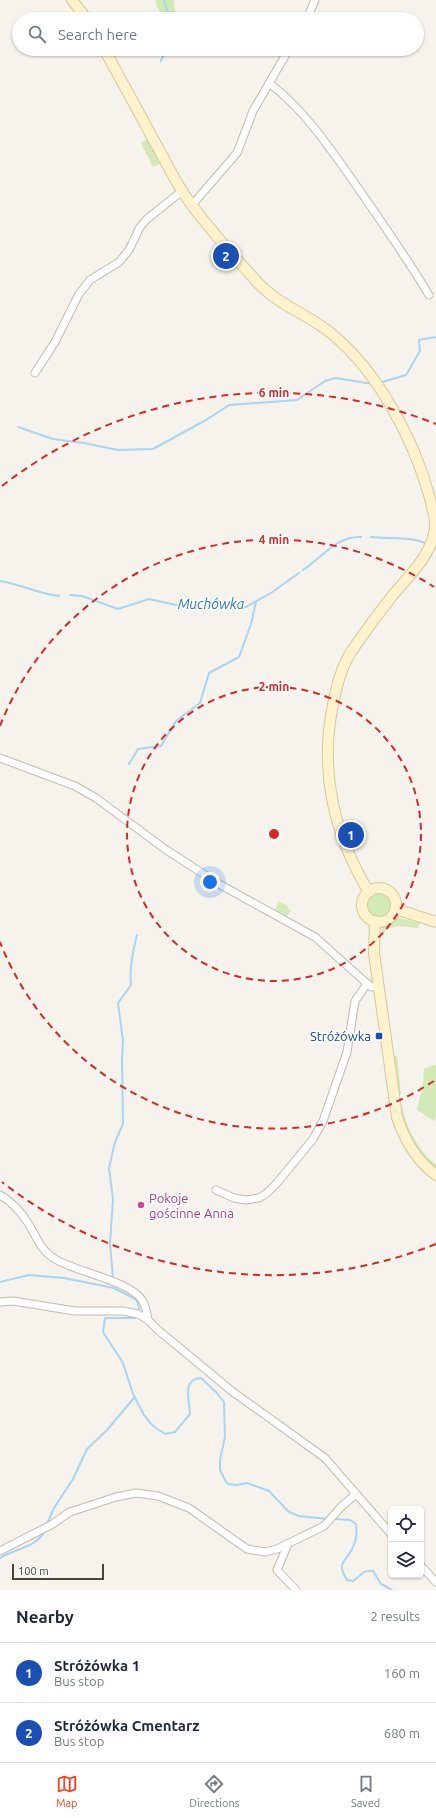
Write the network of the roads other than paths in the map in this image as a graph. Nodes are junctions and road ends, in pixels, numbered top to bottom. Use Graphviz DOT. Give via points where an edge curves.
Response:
graph roads {
  1 [pos="72,0"];
  2 [pos="315,0"];
  3 [pos="81,12"];
  4 [pos="310,12"];
  5 [pos="108,56"];
  6 [pos="285,56"];
  7 [pos="269,83"];
  8 [pos="182,191"];
  9 [pos="192,205"];
  10 [pos="429,295"];
  11 [pos="34,373"];
  12 [pos="436,527"];
  13 [pos="0,758"];
  14 [pos="369,892"];
  15 [pos="396,909"];
  16 [pos="375,921"];
  17 [pos="436,922"];
  18 [pos="367,984"];
  19 [pos="378,986"];
  20 [pos="436,1175"];
  21 [pos="216,1190"];
  22 [pos="0,1195"];
  23 [pos="0,1302"];
  24 [pos="148,1320"];
  25 [pos="356,1494"];
  26 [pos="388,1531"];
  27 [pos="288,1544"];
  28 [pos="0,1551"];
  29 [pos="424,1569"];
  30 [pos="436,1582"];
  31 [pos="296,1590"];
  1 -- 3 [label="main road"];
  2 -- 4 [label="street"];
  5 -- 8 [label="main road"];
  6 -- 7 [label="street"];
  7 -- 9 [label="street" via="253,111 237,153"];
  7 -- 10 [label="street" via="294,105 330,147 402,251"];
  8 -- 9 [label="main road"];
  8 -- 11 [label="street" via="147,219 119,262 86,284 55,342"];
  9 -- 12 [label="main road" via="272,296 330,332 352,352 394,412 408,441 422,473"];
  12 -- 14 [label="main road" via="430,546 414,570 366,630 347,660 337,684 329,723 326,762 332,800 350,856"];
  13 -- 18 [label="street" via="75,786 96,798 219,884 315,937"];
  14 -- 15 [label="main road" via="375,889 388,891 396,902"];
  14 -- 16 [label="main road" via="363,902 363,909 369,919"];
  15 -- 16 [label="main road" via="388,920"];
  15 -- 17 [label="main road"];
  16 -- 19 [label="main road" via="374,953"];
  18 -- 19 [label="street" via="371,987"];
  18 -- 21 [label="street" via="355,1001 347,1052 323,1121 313,1139 278,1183 259,1198 234,1198"];
  19 -- 20 [label="main road" via="397,1117 409,1147 422,1164"];
  22 -- 24 [label="street" via="28,1222 44,1252 60,1262 122,1284 135,1292 142,1299"];
  23 -- 24 [label="street" via="13,1301 75,1311 123,1311"];
  24 -- 25 [label="street" via="232,1392 325,1458"];
  25 -- 26 [label="street"];
  25 -- 27 [label="street" via="326,1525"];
  27 -- 28 [label="street" via="264,1552 247,1549 189,1508 173,1501 136,1493 70,1512"];
  27 -- 31 [label="street" via="277,1570"];
  29 -- 30 [label="street"];
}
